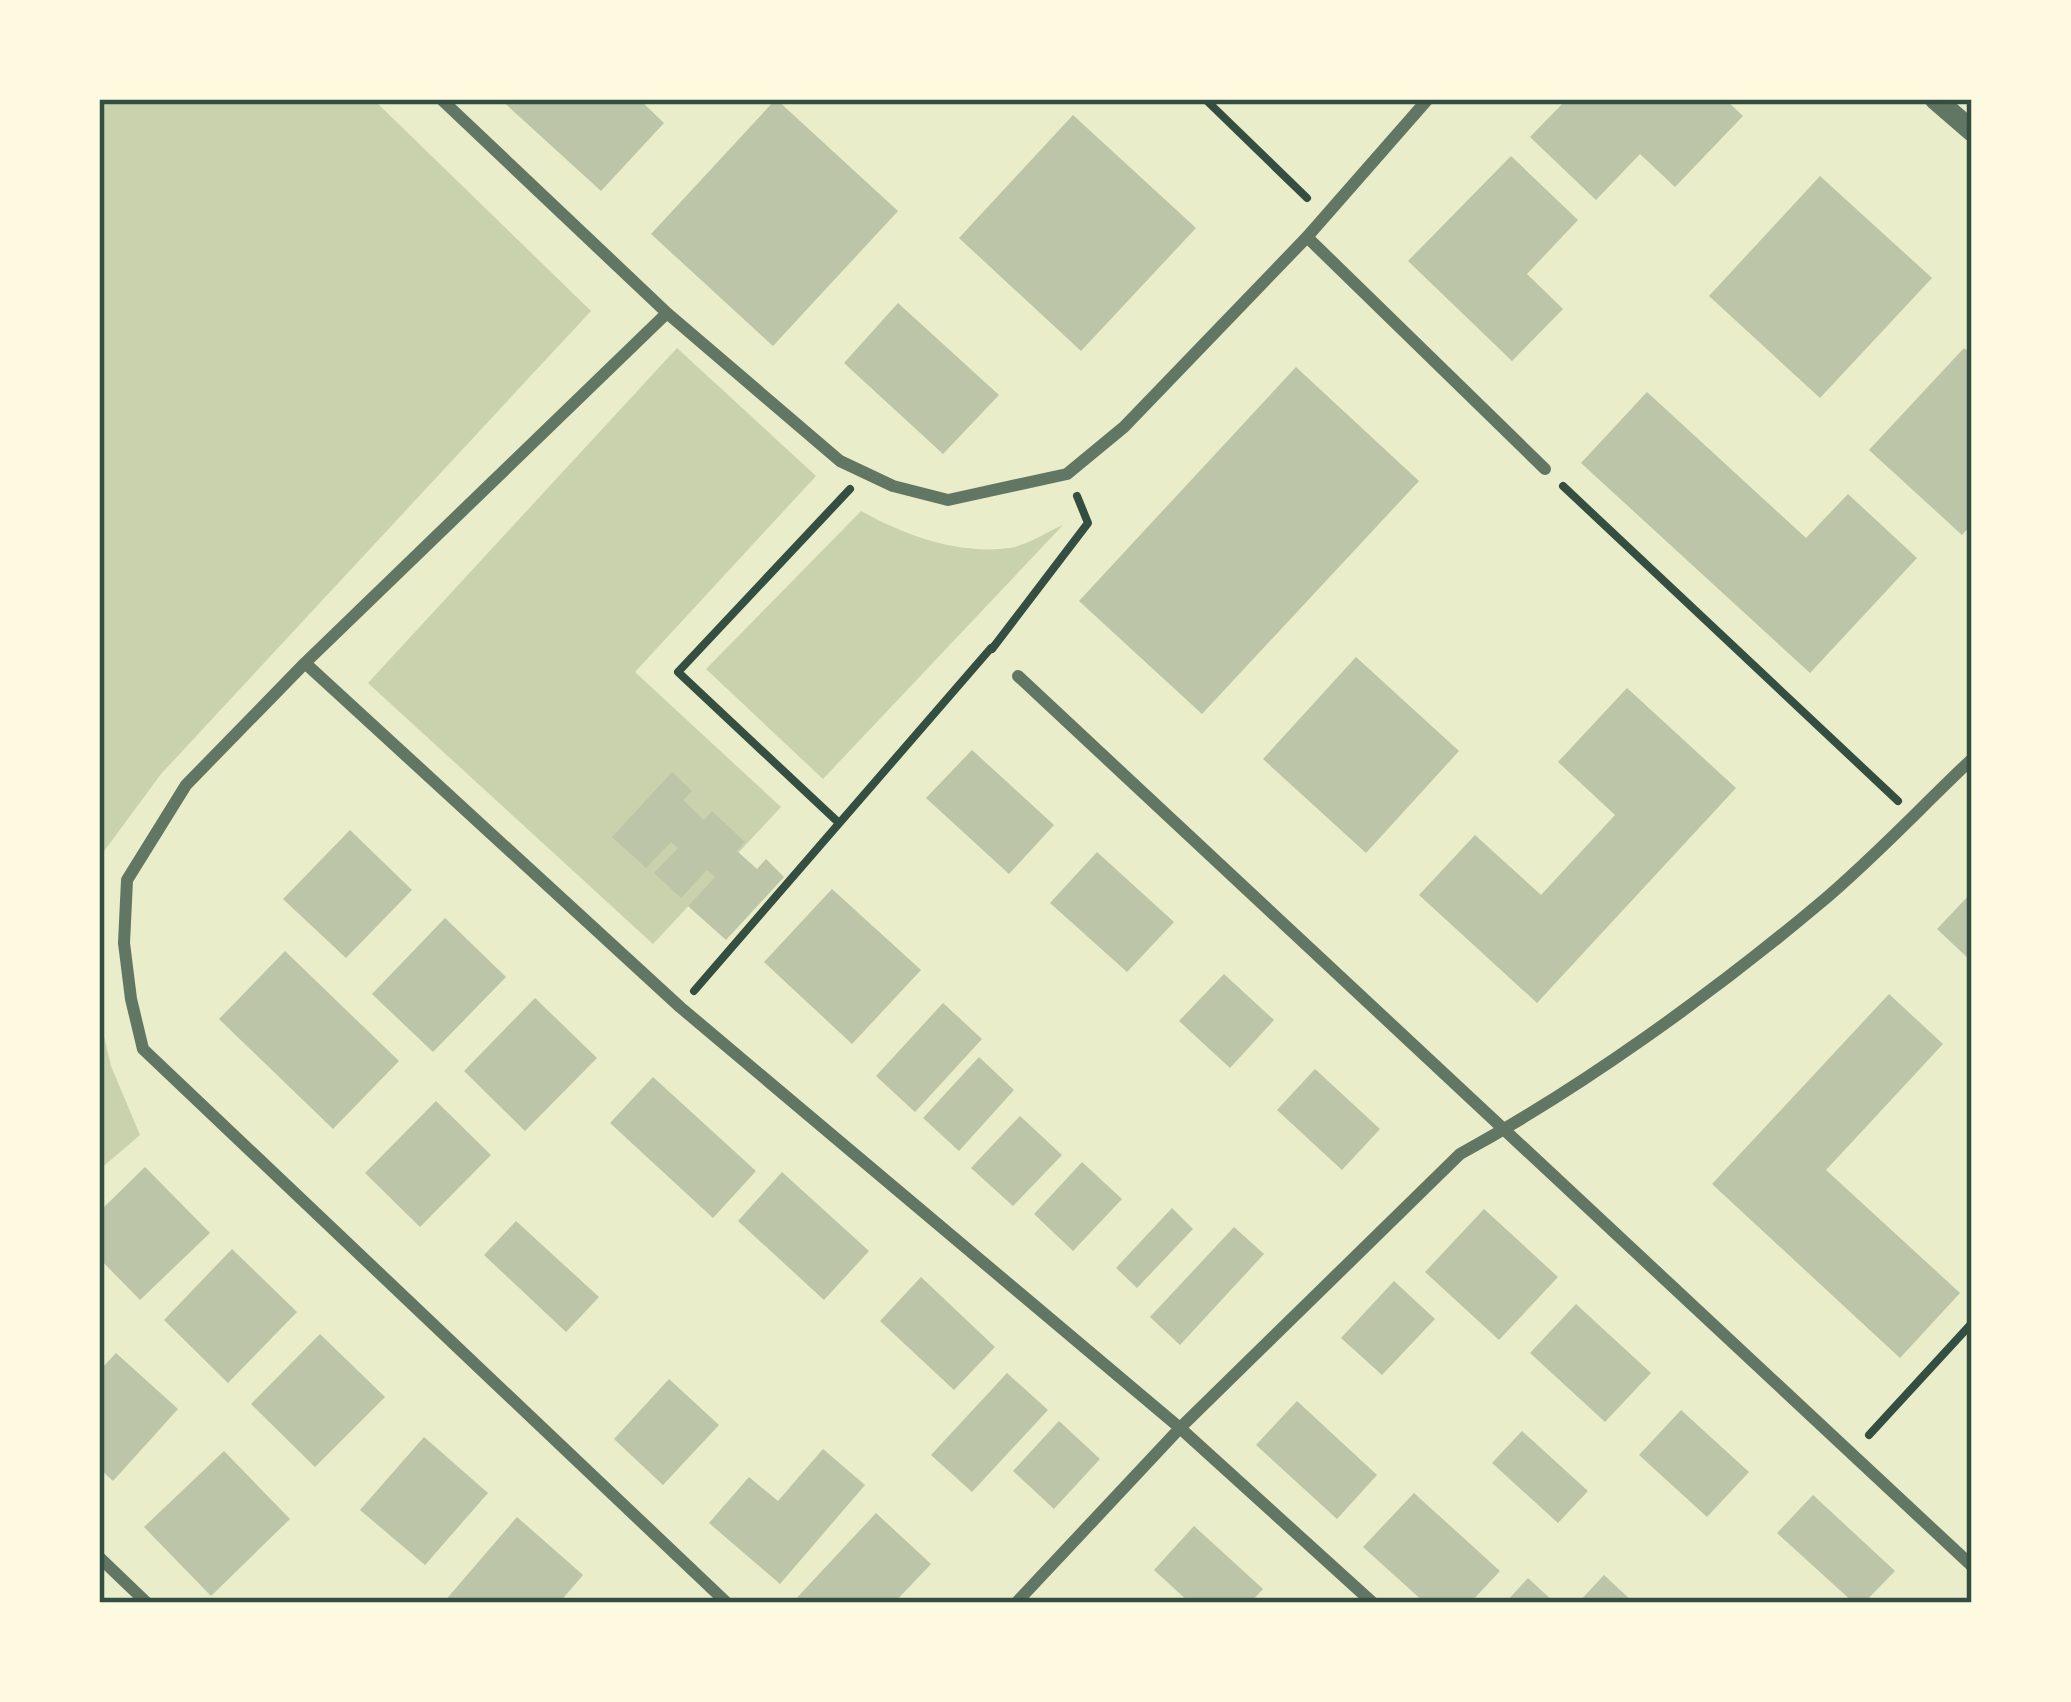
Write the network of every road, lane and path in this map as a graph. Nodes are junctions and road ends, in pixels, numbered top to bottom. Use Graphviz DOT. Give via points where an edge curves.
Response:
graph roads {
  1 [pos="441,99"];
  2 [pos="1205,99"];
  3 [pos="1428,99"];
  4 [pos="1935,99"];
  5 [pos="1972,131"];
  6 [pos="1325,216"];
  7 [pos="1307,237"];
  8 [pos="667,313"];
  9 [pos="1545,469"];
  10 [pos="865,473"];
  11 [pos="1067,474"];
  12 [pos="991,648"];
  13 [pos="305,663"];
  14 [pos="1018,676"];
  15 [pos="1972,759"];
  16 [pos="1913,815"];
  17 [pos="839,823"];
  18 [pos="680,1007"];
  19 [pos="1504,1130"];
  20 [pos="1972,1323"];
  21 [pos="1180,1428"];
  22 [pos="1852,1454"];
  23 [pos="99,1557"];
  24 [pos="1972,1566"];
  25 [pos="147,1603"];
  26 [pos="728,1603"];
  27 [pos="1016,1603"];
  28 [pos="1372,1603"];
  1 -- 8 [label="street"];
  2 -- 6 [label="path"];
  3 -- 6 [label="street"];
  4 -- 5 [label="street"];
  6 -- 7 [label="street"];
  7 -- 9 [label="street"];
  7 -- 11 [label="street" via="1124,427"];
  8 -- 10 [label="street" via="840,461"];
  8 -- 13 [label="street"];
  9 -- 16 [label="path"];
  10 -- 11 [label="street" via="948,500"];
  10 -- 17 [label="path" via="678,672"];
  11 -- 12 [label="path" via="1088,523"];
  12 -- 14 [label="path"];
  12 -- 17 [label="path"];
  13 -- 18 [label="street"];
  13 -- 26 [label="street" via="186,785 127,880 124,943 143,1049"];
  14 -- 19 [label="street"];
  15 -- 16 [label="street"];
  16 -- 19 [label="street" via="1743,965"];
  17 -- 18 [label="path"];
  18 -- 21 [label="street"];
  19 -- 21 [label="street" via="1460,1154 1418,1192"];
  19 -- 22 [label="street"];
  20 -- 22 [label="path"];
  21 -- 27 [label="street"];
  21 -- 28 [label="street"];
  22 -- 24 [label="street"];
  23 -- 25 [label="street"];
}
